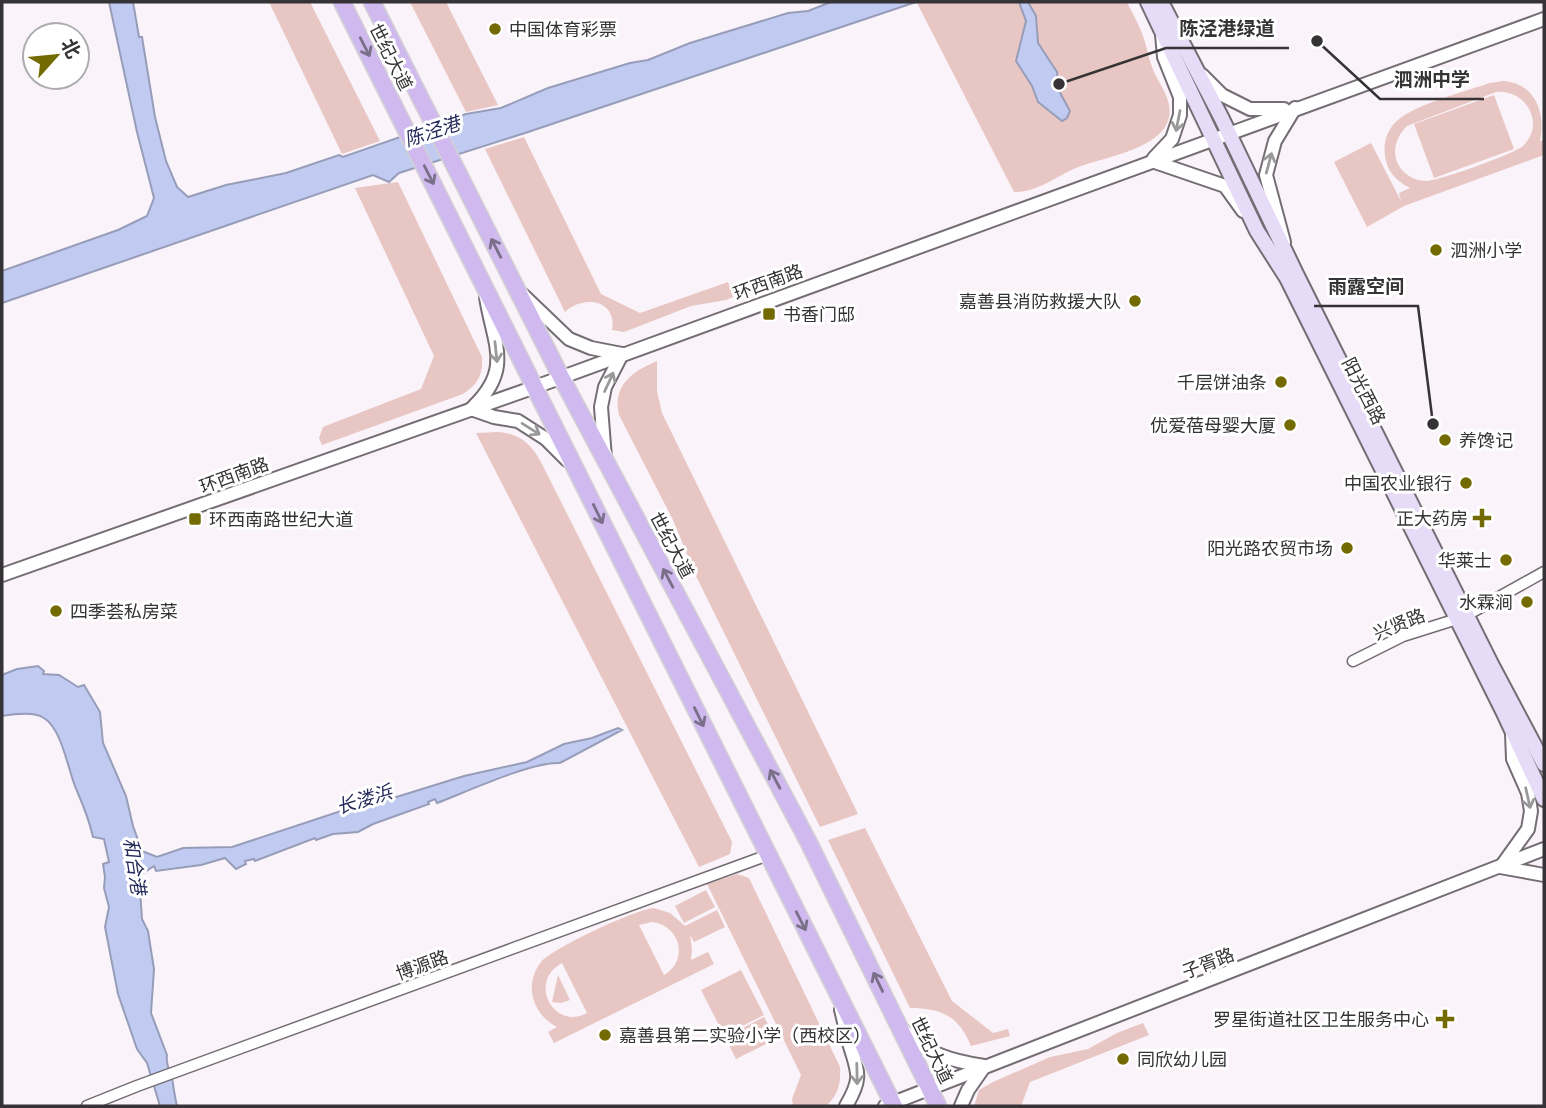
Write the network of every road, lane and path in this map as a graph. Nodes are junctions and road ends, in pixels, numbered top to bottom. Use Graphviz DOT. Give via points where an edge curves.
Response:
graph roads {
  1 [pos="342,2"];
  2 [pos="372,2"];
  3 [pos="1148,2"];
  4 [pos="1161,2"];
  5 [pos="1544,19"];
  6 [pos="1161,32"];
  7 [pos="1197,70"];
  8 [pos="1295,108"];
  9 [pos="1227,133"];
  10 [pos="1213,139"];
  11 [pos="1152,160"];
  12 [pos="1257,231"];
  13 [pos="1285,253"];
  14 [pos="485,288"];
  15 [pos="517,290"];
  16 [pos="622,354"];
  17 [pos="561,377"];
  18 [pos="535,387"];
  19 [pos="471,409"];
  20 [pos="606,460"];
  21 [pos="578,473"];
  22 [pos="1544,572"];
  23 [pos="2,575"];
  24 [pos="1462,617"];
  25 [pos="1353,661"];
  26 [pos="1512,732"];
  27 [pos="1543,761"];
  28 [pos="1544,799"];
  29 [pos="1544,849"];
  30 [pos="768,855"];
  31 [pos="1500,867"];
  32 [pos="1544,875"];
  33 [pos="837,993"];
  34 [pos="899,1026"];
  35 [pos="984,1066"];
  36 [pos="929,1088"];
  37 [pos="890,1105"];
  38 [pos="87,1106"];
  39 [pos="846,1106"];
  40 [pos="938,1106"];
  41 [pos="961,1106"];
  1 -- 14 [label="main road, 世纪大道, one-way"];
  15 -- 2 [label="main road, 世纪大道, one-way"];
  3 -- 6 [label="main road, 阳光西路"];
  4 -- 7 [label="main road, 阳光西路"];
  5 -- 8 [label="street, 环西南路"];
  6 -- 10 [label="main road, 阳光西路"];
  6 -- 11 [label="street, one-way" via="1164,57 1180,97 1180,115 1172,139"];
  7 -- 8 [label="street" via="1222,95 1250,109"];
  7 -- 9 [label="main road, 阳光西路"];
  8 -- 9 [label="street, 环西南路"];
  13 -- 8 [label="street, one-way" via="1266,175 1275,141"];
  9 -- 10 [label="street, 环西南路"];
  9 -- 13 [label="main road, 阳光西路"];
  10 -- 11 [label="street, 环西南路"];
  10 -- 12 [label="main road, 阳光西路"];
  11 -- 12 [label="street" via="1225,186"];
  11 -- 16 [label="street, 环西南路"];
  12 -- 24 [label="main road, 阳光西路" via="1287,278"];
  13 -- 24 [label="main road, 阳光西路"];
  14 -- 18 [label="main road, 世纪大道"];
  14 -- 19 [label="street, one-way" via="499,358 487,394"];
  15 -- 16 [label="street" via="569,339"];
  15 -- 17 [label="main road, 世纪大道"];
  16 -- 17 [label="street, 环西南路"];
  20 -- 16 [label="street, one-way" via="601,407 605,387"];
  17 -- 18 [label="street, 环西南路"];
  17 -- 20 [label="main road, 世纪大道"];
  18 -- 19 [label="street, 环西南路"];
  18 -- 21 [label="main road, 世纪大道"];
  19 -- 21 [label="street, one-way" via="518,421 546,439"];
  19 -- 23 [label="street, 环西南路"];
  34 -- 20 [label="main road, 世纪大道, one-way" via="808,841"];
  21 -- 30 [label="main road, 世纪大道, one-way"];
  22 -- 24 [label="street, 兴贤路"];
  24 -- 25 [label="street, 兴贤路" via="1403,636"];
  24 -- 26 [label="main road, 阳光西路"];
  24 -- 27 [label="main road, 阳光西路"];
  26 -- 28 [label="main road, 阳光西路"];
  26 -- 31 [label="street, one-way" via="1513,759 1531,811 1528,829"];
  29 -- 31 [label="street, 子胥路"];
  30 -- 33 [label="main road, 世纪大道, one-way"];
  30 -- 38 [label="street, 博源路"];
  31 -- 32 [label="street"];
  31 -- 35 [label="street, 子胥路"];
  33 -- 37 [label="main road, 世纪大道"];
  33 -- 39 [label="street, one-way" via="856,1061 857,1085"];
  34 -- 35 [label="street" via="927,1050"];
  34 -- 36 [label="main road, 世纪大道"];
  35 -- 36 [label="street, 子胥路"];
  35 -- 41 [label="street"];
  36 -- 37 [label="street, 子胥路"];
  36 -- 40 [label="main road, 世纪大道"];
}
